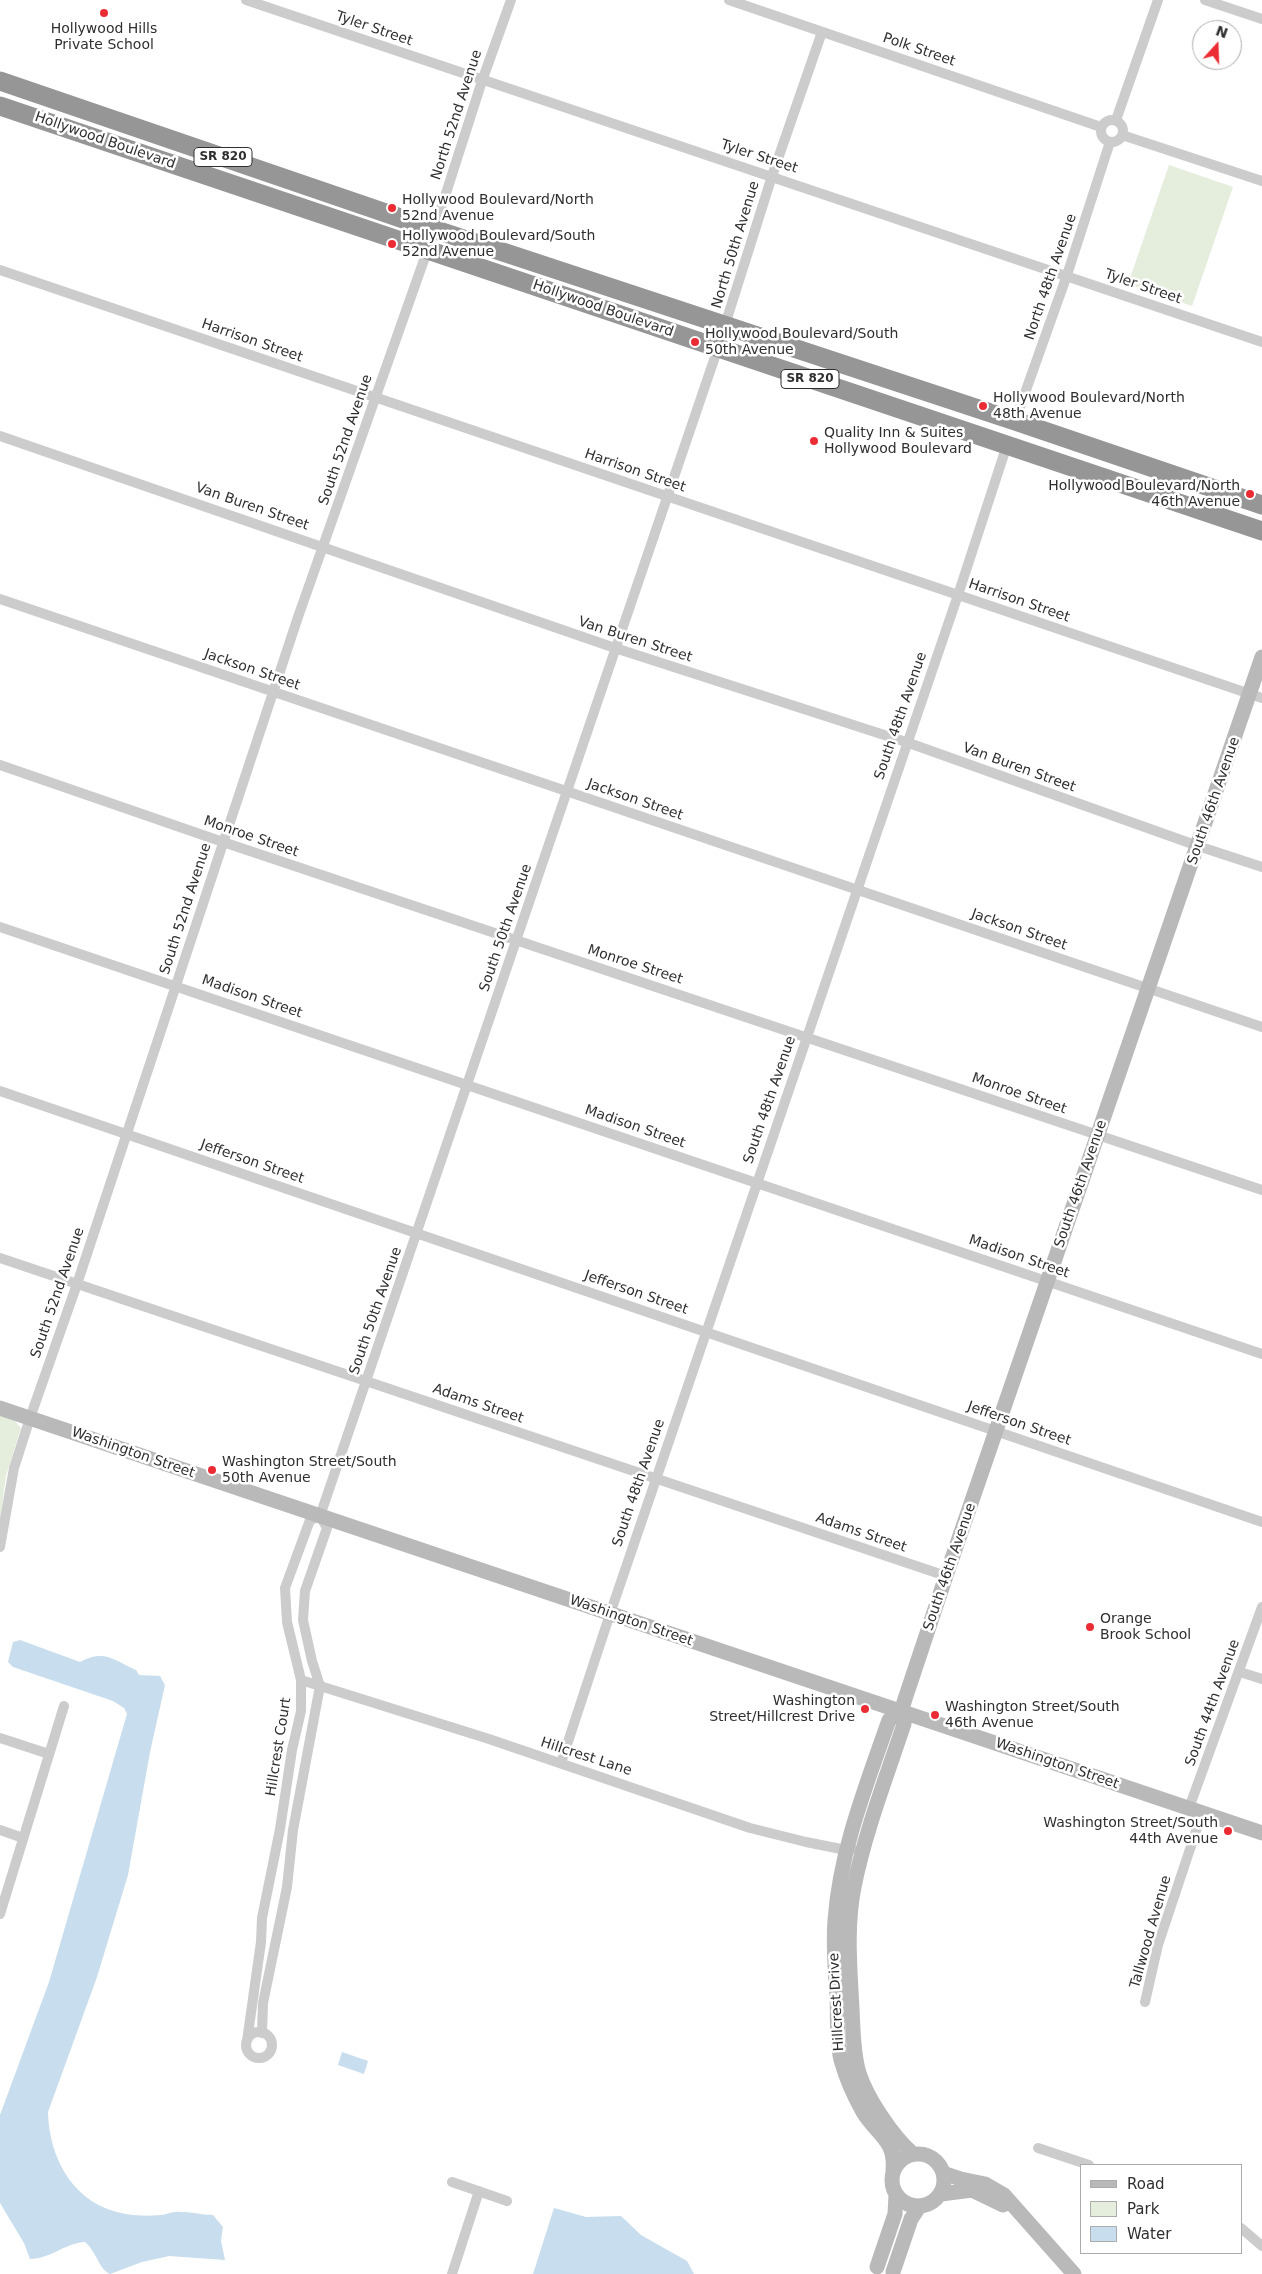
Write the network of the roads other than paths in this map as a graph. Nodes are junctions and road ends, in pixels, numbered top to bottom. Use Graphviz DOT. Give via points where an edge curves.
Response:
graph roads {
  1 [pos="246,0"];
  2 [pos="511,0"];
  3 [pos="729,0"];
  4 [pos="1158,0"];
  5 [pos="1205,0"];
  6 [pos="1262,19"];
  7 [pos="822,32"];
  8 [pos="482,81"];
  9 [pos="0,82"];
  10 [pos="0,106"];
  11 [pos="1116,120"];
  12 [pos="1101,127"];
  13 [pos="1122,135"];
  14 [pos="1110,142"];
  15 [pos="772,176"];
  16 [pos="1262,180"];
  17 [pos="431,240"];
  18 [pos="0,270"];
  19 [pos="1067,275"];
  20 [pos="642,322"];
  21 [pos="726,325"];
  22 [pos="1262,342"];
  23 [pos="718,348"];
  24 [pos="812,354"];
  25 [pos="376,397"];
  26 [pos="916,415"];
  27 [pos="1015,421"];
  28 [pos="0,436"];
  29 [pos="1007,445"];
  30 [pos="1095,448"];
  31 [pos="667,496"];
  32 [pos="1262,505"];
  33 [pos="1262,531"];
  34 [pos="324,546"];
  35 [pos="958,595"];
  36 [pos="0,598"];
  37 [pos="615,648"];
  38 [pos="1262,656"];
  39 [pos="273,691"];
  40 [pos="1256,696"];
  41 [pos="906,742"];
  42 [pos="0,765"];
  43 [pos="567,791"];
  44 [pos="223,842"];
  45 [pos="1198,846"];
  46 [pos="1262,866"];
  47 [pos="856,890"];
  48 [pos="0,927"];
  49 [pos="517,940"];
  50 [pos="175,986"];
  51 [pos="1149,989"];
  52 [pos="1262,1028"];
  53 [pos="806,1037"];
  54 [pos="468,1085"];
  55 [pos="0,1091"];
  56 [pos="126,1133"];
  57 [pos="1098,1135"];
  58 [pos="756,1183"];
  59 [pos="1262,1190"];
  60 [pos="417,1233"];
  61 [pos="0,1258"];
  62 [pos="1048,1282"];
  63 [pos="77,1284"];
  64 [pos="705,1331"];
  65 [pos="1262,1354"];
  66 [pos="367,1381"];
  67 [pos="0,1408"];
  68 [pos="30,1418"];
  69 [pos="996,1431"];
  70 [pos="655,1478"];
  71 [pos="320,1516"];
  72 [pos="1262,1522"];
  73 [pos="0,1547"];
  74 [pos="946,1576"];
  75 [pos="1262,1607"];
  76 [pos="610,1614"];
  77 [pos="1240,1672"];
  78 [pos="1262,1679"];
  79 [pos="301,1680"];
  80 [pos="320,1686"];
  81 [pos="64,1706"];
  82 [pos="901,1712"];
  83 [pos="0,1738"];
  84 [pos="49,1754"];
  85 [pos="561,1763"];
  86 [pos="1196,1811"];
  87 [pos="0,1830"];
  88 [pos="1262,1833"];
  89 [pos="23,1838"];
  90 [pos="863,1847"];
  91 [pos="846,1850"];
  92 [pos="4,1882"];
  93 [pos="0,1914"];
  94 [pos="1145,2002"];
  95 [pos="262,2033"];
  96 [pos="247,2041"];
  97 [pos="1038,2148"];
  98 [pos="913,2154"];
  99 [pos="1085,2164"];
  100 [pos="893,2170"];
  101 [pos="943,2173"];
  102 [pos="452,2182"];
  103 [pos="479,2191"];
  104 [pos="941,2194"];
  105 [pos="896,2195"];
  106 [pos="507,2201"];
  107 [pos="919,2206"];
  108 [pos="1022,2214"];
  109 [pos="1242,2229"];
  110 [pos="1262,2246"];
  111 [pos="876,2270"];
  112 [pos="893,2273"];
  113 [pos="452,2274"];
  114 [pos="1074,2274"];
  1 -- 8 [label="street, Tyler Street"];
  2 -- 8 [label="street, North 52nd Avenue"];
  3 -- 7 [label="street, Polk Street"];
  4 -- 11 [label="street"];
  5 -- 6 [label="street"];
  7 -- 12 [label="street, Polk Street"];
  7 -- 15 [label="street, North 50th Avenue"];
  8 -- 15 [label="street, Tyler Street"];
  8 -- 17 [label="street, North 52nd Avenue"];
  9 -- 17 [label="highway, Hollywood Boulevard / SR 820"];
  10 -- 17 [label="highway, Hollywood Boulevard / SR 820"];
  11 -- 12 [label="street" via="1109,119"];
  11 -- 13 [label="street" via="1122,125"];
  12 -- 14 [label="street" via="1102,137"];
  13 -- 14 [label="street"];
  13 -- 16 [label="street"];
  14 -- 19 [label="street, North 48th Avenue"];
  15 -- 19 [label="street, Tyler Street"];
  15 -- 21 [label="street, North 50th Avenue"];
  17 -- 20 [label="highway, Hollywood Boulevard / SR 820"];
  17 -- 21 [label="highway, Hollywood Boulevard / SR 820"];
  17 -- 25 [label="street, South 52nd Avenue"];
  18 -- 25 [label="street, Harrison Street"];
  19 -- 22 [label="street, Tyler Street"];
  19 -- 27 [label="street, North 48th Avenue"];
  20 -- 21 [label="highway" via="659,317 713,332"];
  20 -- 23 [label="highway, Hollywood Boulevard / SR 820"];
  21 -- 24 [label="highway, Hollywood Boulevard / SR 820"];
  23 -- 24 [label="highway" via="727,340 736,340 795,360"];
  23 -- 26 [label="highway, Hollywood Boulevard / SR 820"];
  23 -- 31 [label="street, South 50th Avenue"];
  24 -- 27 [label="highway, Hollywood Boulevard / SR 820"];
  25 -- 31 [label="street, Harrison Street"];
  25 -- 34 [label="street, South 52nd Avenue"];
  26 -- 27 [label="highway" via="931,410 998,430 1010,428"];
  26 -- 29 [label="highway, Hollywood Boulevard / SR 820"];
  27 -- 30 [label="highway, Hollywood Boulevard / SR 820"];
  28 -- 34 [label="street, Van Buren Street"];
  29 -- 30 [label="highway" via="1011,440 1029,439 1083,458"];
  29 -- 33 [label="highway, Hollywood Boulevard / SR 820"];
  29 -- 35 [label="street, South 48th Avenue"];
  30 -- 32 [label="highway, Hollywood Boulevard / SR 820"];
  31 -- 35 [label="street, Harrison Street"];
  31 -- 37 [label="street, South 50th Avenue"];
  34 -- 37 [label="street, Van Buren Street"];
  34 -- 39 [label="street, South 52nd Avenue"];
  35 -- 40 [label="street, Harrison Street"];
  35 -- 41 [label="street, South 48th Avenue"];
  36 -- 39 [label="street, Jackson Street"];
  37 -- 41 [label="street, Van Buren Street"];
  37 -- 43 [label="street, South 50th Avenue"];
  38 -- 40 [label="street, South 46th Avenue"];
  39 -- 43 [label="street, Jackson Street"];
  39 -- 44 [label="street, South 52nd Avenue"];
  40 -- 45 [label="street, South 46th Avenue"];
  41 -- 45 [label="street, Van Buren Street"];
  41 -- 47 [label="street, South 48th Avenue"];
  42 -- 44 [label="street, Monroe Street"];
  43 -- 47 [label="street, Jackson Street"];
  43 -- 49 [label="street, South 50th Avenue"];
  44 -- 49 [label="street, Monroe Street"];
  44 -- 50 [label="street, South 52nd Avenue"];
  45 -- 46 [label="street, Van Buren Street"];
  45 -- 51 [label="street, South 46th Avenue"];
  47 -- 51 [label="street, Jackson Street"];
  47 -- 53 [label="street, South 48th Avenue"];
  48 -- 50 [label="street, Madison Street"];
  49 -- 53 [label="street, Monroe Street"];
  49 -- 54 [label="street, South 50th Avenue"];
  50 -- 54 [label="street, Madison Street"];
  50 -- 56 [label="street, South 52nd Avenue"];
  51 -- 52 [label="street, Jackson Street"];
  51 -- 57 [label="street, South 46th Avenue"];
  53 -- 57 [label="street, Monroe Street"];
  53 -- 58 [label="street, South 48th Avenue"];
  54 -- 58 [label="street, Madison Street"];
  54 -- 60 [label="street, South 50th Avenue"];
  55 -- 56 [label="street, Jefferson Street"];
  56 -- 60 [label="street, Jefferson Street"];
  56 -- 63 [label="street, South 52nd Avenue"];
  57 -- 59 [label="street, Monroe Street"];
  57 -- 62 [label="street, South 46th Avenue"];
  58 -- 62 [label="street, Madison Street"];
  58 -- 64 [label="street, South 48th Avenue"];
  60 -- 64 [label="street, Jefferson Street"];
  60 -- 66 [label="street, South 50th Avenue"];
  61 -- 63 [label="street, Adams Street"];
  62 -- 65 [label="street, Madison Street"];
  62 -- 69 [label="street, South 46th Avenue"];
  63 -- 66 [label="street, Adams Street"];
  63 -- 68 [label="street, South 52nd Avenue"];
  64 -- 69 [label="street, Jefferson Street"];
  64 -- 70 [label="street, South 48th Avenue"];
  66 -- 70 [label="street, Adams Street"];
  66 -- 71 [label="street, South 50th Avenue"];
  67 -- 68 [label="street, Washington Street"];
  68 -- 71 [label="street, Washington Street"];
  68 -- 73 [label="street, South 52nd Avenue" via="14,1468"];
  69 -- 72 [label="street, Jefferson Street"];
  69 -- 74 [label="street, South 46th Avenue"];
  70 -- 74 [label="street, Adams Street"];
  70 -- 76 [label="street, South 48th Avenue"];
  71 -- 76 [label="street, Washington Street"];
  71 -- 79 [label="street, Hillcrest Court" via="310,1520 285,1588 287,1622"];
  71 -- 80 [label="street, Hillcrest Court" via="326,1528 305,1591 304,1620"];
  74 -- 82 [label="street, South 46th Avenue"];
  75 -- 77 [label="street, South 44th Avenue"];
  76 -- 82 [label="street, Washington Street"];
  76 -- 85 [label="street, South 48th Avenue"];
  77 -- 78 [label="street"];
  77 -- 86 [label="street, South 44th Avenue"];
  79 -- 80 [label="street, Hillcrest Lane"];
  79 -- 96 [label="street, Hillcrest Court" via="300,1711 262,1918"];
  80 -- 85 [label="street, Hillcrest Lane"];
  80 -- 95 [label="street, Hillcrest Court" via="287,1887 263,2003"];
  81 -- 84 [label="street"];
  82 -- 86 [label="street, Washington Street"];
  82 -- 90 [label="street, South 46th Avenue" via="904,1724"];
  82 -- 91 [label="street, South 46th Avenue" via="889,1720"];
  83 -- 84 [label="street"];
  84 -- 89 [label="street"];
  85 -- 91 [label="street, Hillcrest Lane" via="750,1828"];
  86 -- 88 [label="street, Washington Street"];
  86 -- 94 [label="street, Tallwood Avenue"];
  87 -- 89 [label="street"];
  89 -- 92 [label="street"];
  90 -- 91 [label="street, Hillcrest Lane"];
  90 -- 98 [label="street, Hillcrest Drive" via="854,1889 849,1958 859,2074 900,2143"];
  91 -- 100 [label="street, Hillcrest Drive" via="834,1921 840,2057 864,2113 893,2152"];
  92 -- 93 [label="street"];
  95 -- 96 [label="street" via="254,2034"];
  95 -- 96 [label="street" via="272,2044 264,2058 251,2056 246,2048"];
  97 -- 99 [label="street"];
  98 -- 100 [label="street" via="904,2157"];
  98 -- 101 [label="street, Hillcrest Drive" via="930,2156"];
  100 -- 105 [label="street, Hillcrest Drive" via="891,2179"];
  101 -- 104 [label="street"];
  101 -- 108 [label="street" via="990,2186"];
  102 -- 103 [label="street"];
  103 -- 106 [label="street"];
  103 -- 113 [label="street"];
  104 -- 107 [label="street"];
  104 -- 108 [label="street" via="972,2190"];
  105 -- 107 [label="street" via="903,2202"];
  105 -- 111 [label="street, Hillcrest Drive" via="895,2214"];
  107 -- 112 [label="street" via="911,2219"];
  108 -- 114 [label="street"];
  109 -- 110 [label="street"];
}
